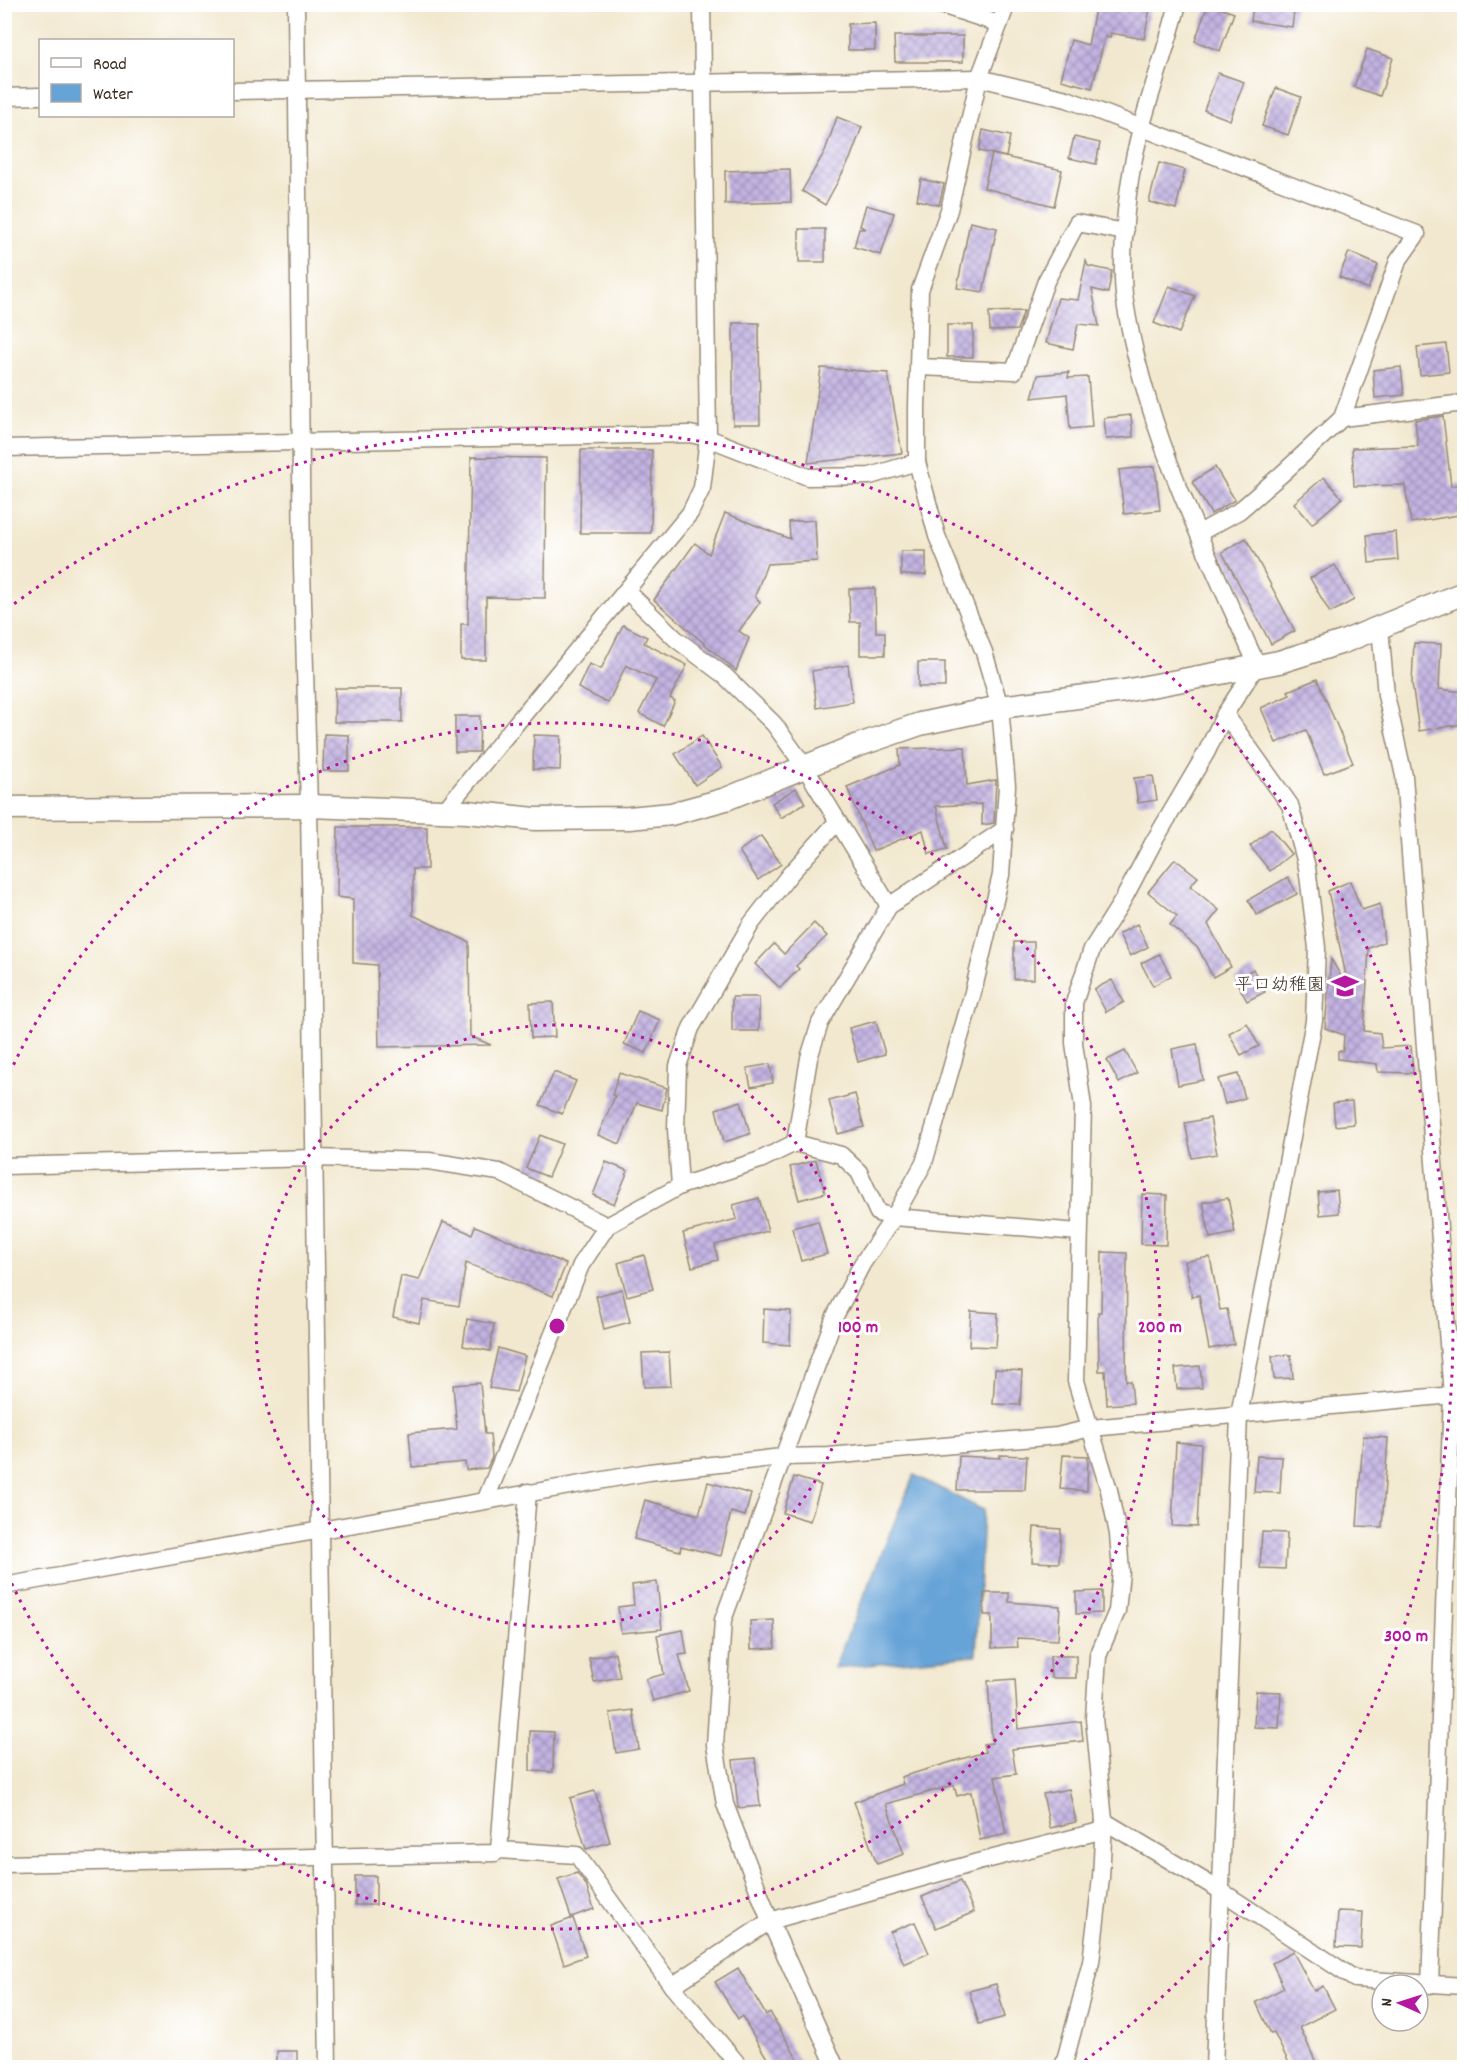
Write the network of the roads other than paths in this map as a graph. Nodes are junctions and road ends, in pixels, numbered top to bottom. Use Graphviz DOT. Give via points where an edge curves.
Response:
graph roads {
  1 [pos="296,4"];
  2 [pos="702,4"];
  3 [pos="938,4"];
  4 [pos="1006,4"];
  5 [pos="1178,4"];
  6 [pos="999,24"];
  7 [pos="979,78"];
  8 [pos="705,85"];
  9 [pos="297,89"];
  10 [pos="234,91"];
  11 [pos="39,96"];
  12 [pos="4,97"];
  13 [pos="1143,129"];
  14 [pos="1125,232"];
  15 [pos="919,367"];
  16 [pos="1464,403"];
  17 [pos="1342,418"];
  18 [pos="708,438"];
  19 [pos="300,444"];
  20 [pos="4,448"];
  21 [pos="917,462"];
  22 [pos="1199,533"];
  23 [pos="627,592"];
  24 [pos="1464,593"];
  25 [pos="1380,628"];
  26 [pos="1257,665"];
  27 [pos="1000,707"];
  28 [pos="1225,714"];
  29 [pos="805,767"];
  30 [pos="309,806"];
  31 [pos="4,808"];
  32 [pos="443,812"];
  33 [pos="836,823"];
  34 [pos="1005,829"];
  35 [pos="889,906"];
  36 [pos="795,1143"];
  37 [pos="313,1158"];
  38 [pos="4,1166"];
  39 [pos="680,1186"];
  40 [pos="894,1217"];
  41 [pos="607,1226"];
  42 [pos="1078,1232"];
  43 [pos="1458,1394"];
  44 [pos="1239,1415"];
  45 [pos="1091,1428"];
  46 [pos="782,1457"];
  47 [pos="528,1492"];
  48 [pos="486,1499"];
  49 [pos="319,1530"];
  50 [pos="4,1587"];
  51 [pos="1104,1826"];
  52 [pos="499,1850"];
  53 [pos="323,1858"];
  54 [pos="4,1864"];
  55 [pos="1221,1891"];
  56 [pos="770,1921"];
  57 [pos="1370,1980"];
  58 [pos="1430,1985"];
  59 [pos="672,1986"];
  60 [pos="1464,1986"];
  61 [pos="328,2067"];
  62 [pos="741,2067"];
  63 [pos="836,2067"];
  64 [pos="1063,2067"];
  65 [pos="1214,2067"];
  1 -- 9 [label="street"];
  2 -- 8 [label="street"];
  3 -- 6 [label="street"];
  4 -- 6 [label="street"];
  5 -- 13 [label="street"];
  6 -- 7 [label="street"];
  7 -- 8 [label="street"];
  7 -- 13 [label="street" via="1067,99"];
  7 -- 15 [label="street" via="949,210 920,290"];
  8 -- 9 [label="street"];
  8 -- 18 [label="street"];
  9 -- 10 [label="street"];
  9 -- 19 [label="street"];
  11 -- 12 [label="street"];
  13 -- 14 [label="street" via="1130,180"];
  13 -- 17 [label="street" via="1417,234 1398,261"];
  14 -- 15 [label="street" via="1077,223 1046,281 1014,371"];
  14 -- 22 [label="street" via="1124,300 1139,370"];
  15 -- 21 [label="street"];
  16 -- 17 [label="street"];
  17 -- 22 [label="street" via="1239,511"];
  18 -- 19 [label="street" via="690,434"];
  18 -- 21 [label="street" via="808,477 870,476"];
  18 -- 23 [label="street" via="702,488 690,513"];
  19 -- 20 [label="street"];
  19 -- 30 [label="street"];
  21 -- 27 [label="street" via="937,536 984,652"];
  22 -- 26 [label="street"];
  23 -- 29 [label="street" via="774,724"];
  23 -- 32 [label="street"];
  24 -- 25 [label="street"];
  25 -- 26 [label="street" via="1279,662"];
  25 -- 43 [label="street" via="1386,695 1404,776"];
  26 -- 27 [label="street" via="1215,676"];
  26 -- 28 [label="street"];
  27 -- 29 [label="street" via="920,724"];
  27 -- 34 [label="street" via="1007,786"];
  28 -- 42 [label="street" via="1092,949 1074,1003 1074,1043 1083,1107"];
  28 -- 44 [label="street" via="1290,805 1307,867 1317,948 1314,1021"];
  29 -- 32 [label="street" via="726,799 671,814 535,819"];
  29 -- 33 [label="street"];
  30 -- 31 [label="street"];
  30 -- 32 [label="street"];
  30 -- 37 [label="street"];
  33 -- 35 [label="street"];
  33 -- 39 [label="street" via="751,924 691,1028 678,1066 676,1129"];
  34 -- 35 [label="street"];
  34 -- 40 [label="street" via="1002,875 967,1015 924,1163"];
  35 -- 36 [label="street" via="820,1023 809,1058"];
  36 -- 39 [label="street" via="760,1160"];
  36 -- 40 [label="street" via="841,1155 859,1172 878,1213"];
  37 -- 38 [label="street"];
  37 -- 41 [label="street" via="429,1161 499,1172"];
  37 -- 49 [label="street"];
  39 -- 41 [label="street"];
  40 -- 42 [label="street"];
  40 -- 46 [label="street" via="861,1264 835,1316"];
  41 -- 48 [label="street" via="580,1265"];
  42 -- 45 [label="street" via="1076,1381"];
  43 -- 44 [label="street"];
  43 -- 58 [label="street"];
  44 -- 45 [label="street"];
  44 -- 55 [label="street"];
  45 -- 46 [label="street" via="1057,1436"];
  45 -- 51 [label="street" via="1111,1501 1121,1572 1117,1611 1098,1656 1094,1728"];
  46 -- 47 [label="street" via="649,1472"];
  46 -- 56 [label="street" via="723,1620 715,1745 725,1804"];
  47 -- 48 [label="street"];
  47 -- 52 [label="street"];
  48 -- 49 [label="street"];
  49 -- 50 [label="street"];
  49 -- 53 [label="street"];
  51 -- 55 [label="street"];
  51 -- 56 [label="street"];
  51 -- 64 [label="street" via="1091,1962"];
  52 -- 53 [label="street"];
  52 -- 59 [label="street" via="577,1856"];
  53 -- 54 [label="street"];
  53 -- 61 [label="street"];
  55 -- 57 [label="street" via="1355,1979"];
  55 -- 65 [label="street"];
  56 -- 59 [label="street"];
  56 -- 63 [label="street"];
  58 -- 60 [label="street"];
  59 -- 62 [label="street"];
}
